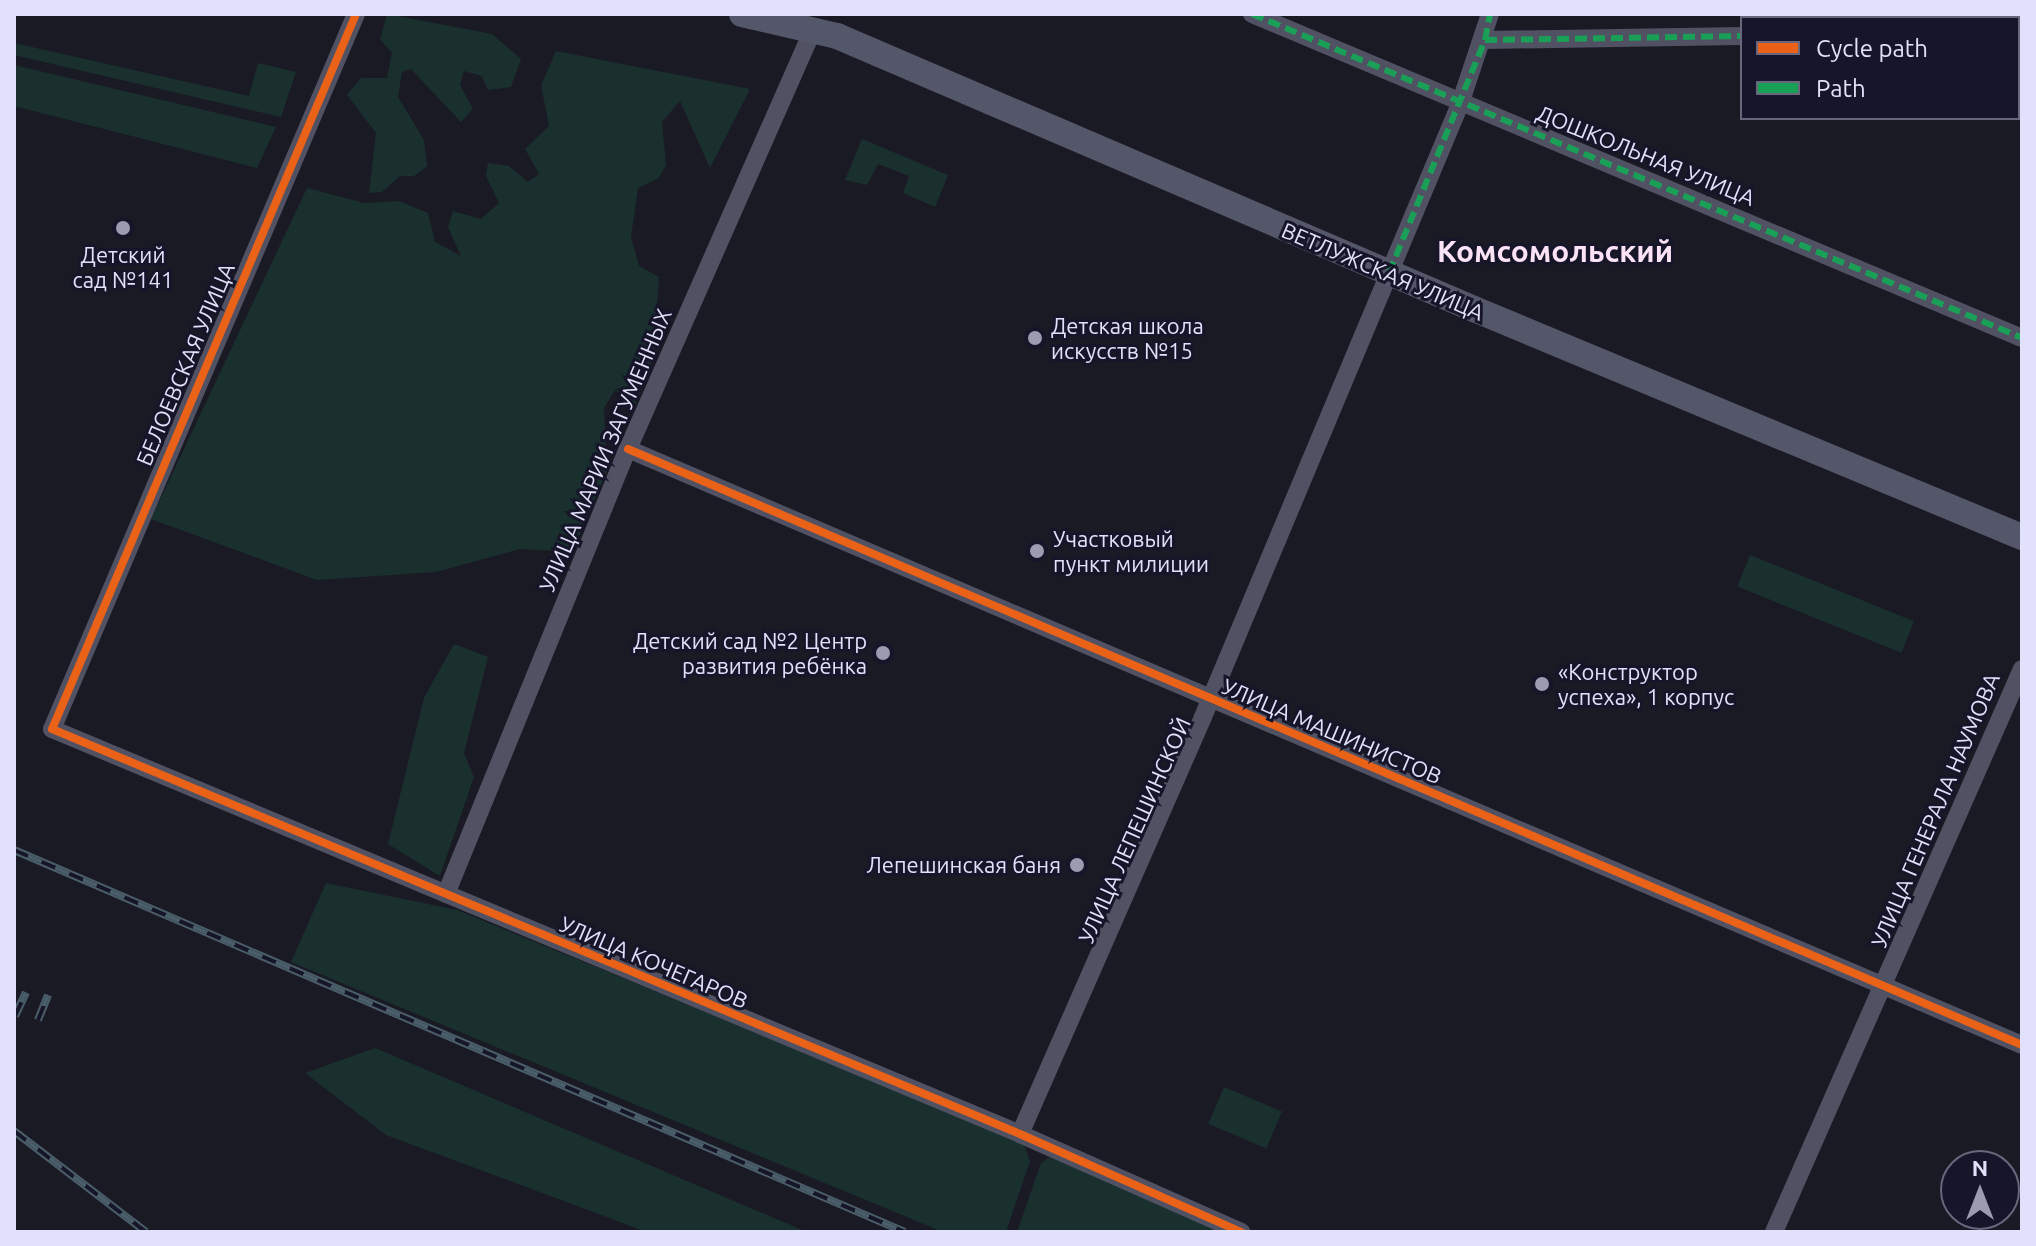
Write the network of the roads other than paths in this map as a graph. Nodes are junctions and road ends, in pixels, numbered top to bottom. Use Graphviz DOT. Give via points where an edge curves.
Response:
graph roads {
  1 [pos="356,14"];
  2 [pos="742,14"];
  3 [pos="1252,14"];
  4 [pos="1490,14"];
  5 [pos="814,28"];
  6 [pos="1740,36"];
  7 [pos="1485,40"];
  8 [pos="1460,104"];
  9 [pos="1389,273"];
  10 [pos="2022,338"];
  11 [pos="628,449"];
  12 [pos="2022,537"];
  13 [pos="2022,669"];
  14 [pos="1211,698"];
  15 [pos="52,729"];
  16 [pos="446,894"];
  17 [pos="1885,986"];
  18 [pos="2022,1045"];
  19 [pos="1020,1134"];
  20 [pos="1241,1232"];
  21 [pos="1774,1232"];
  1 -- 15 [label="street, БЕЛОЕВСКАЯ УЛИЦА"];
  2 -- 5 [label="main road, ВЕТЛУЖСКАЯ УЛИЦА"];
  3 -- 8 [label="street, ДОШКОЛЬНАЯ УЛИЦА"];
  4 -- 7 [label="street, УЛИЦА ЛЕПЕШИНСКОЙ"];
  5 -- 9 [label="main road, ВЕТЛУЖСКАЯ УЛИЦА"];
  5 -- 11 [label="street, УЛИЦА МАРИИ ЗАГУМЕННЫХ"];
  6 -- 7 [label="street"];
  7 -- 8 [label="street, УЛИЦА ЛЕПЕШИНСКОЙ"];
  8 -- 9 [label="street, УЛИЦА ЛЕПЕШИНСКОЙ"];
  8 -- 10 [label="street, ДОШКОЛЬНАЯ УЛИЦА"];
  9 -- 12 [label="main road, ВЕТЛУЖСКАЯ УЛИЦА"];
  9 -- 14 [label="street, УЛИЦА ЛЕПЕШИНСКОЙ"];
  11 -- 14 [label="street, УЛИЦА МАШИНИСТОВ"];
  11 -- 16 [label="street, УЛИЦА МАРИИ ЗАГУМЕННЫХ"];
  13 -- 17 [label="street, УЛИЦА ГЕНЕРАЛА НАУМОВА"];
  14 -- 17 [label="street, УЛИЦА МАШИНИСТОВ"];
  14 -- 19 [label="street, УЛИЦА ЛЕПЕШИНСКОЙ"];
  15 -- 16 [label="street, УЛИЦА КОЧЕГАРОВ"];
  16 -- 19 [label="street, УЛИЦА КОЧЕГАРОВ"];
  17 -- 18 [label="street, УЛИЦА МАШИНИСТОВ"];
  17 -- 21 [label="street, УЛИЦА ГЕНЕРАЛА НАУМОВА"];
  19 -- 20 [label="street, УЛИЦА КОЧЕГАРОВ"];
}
